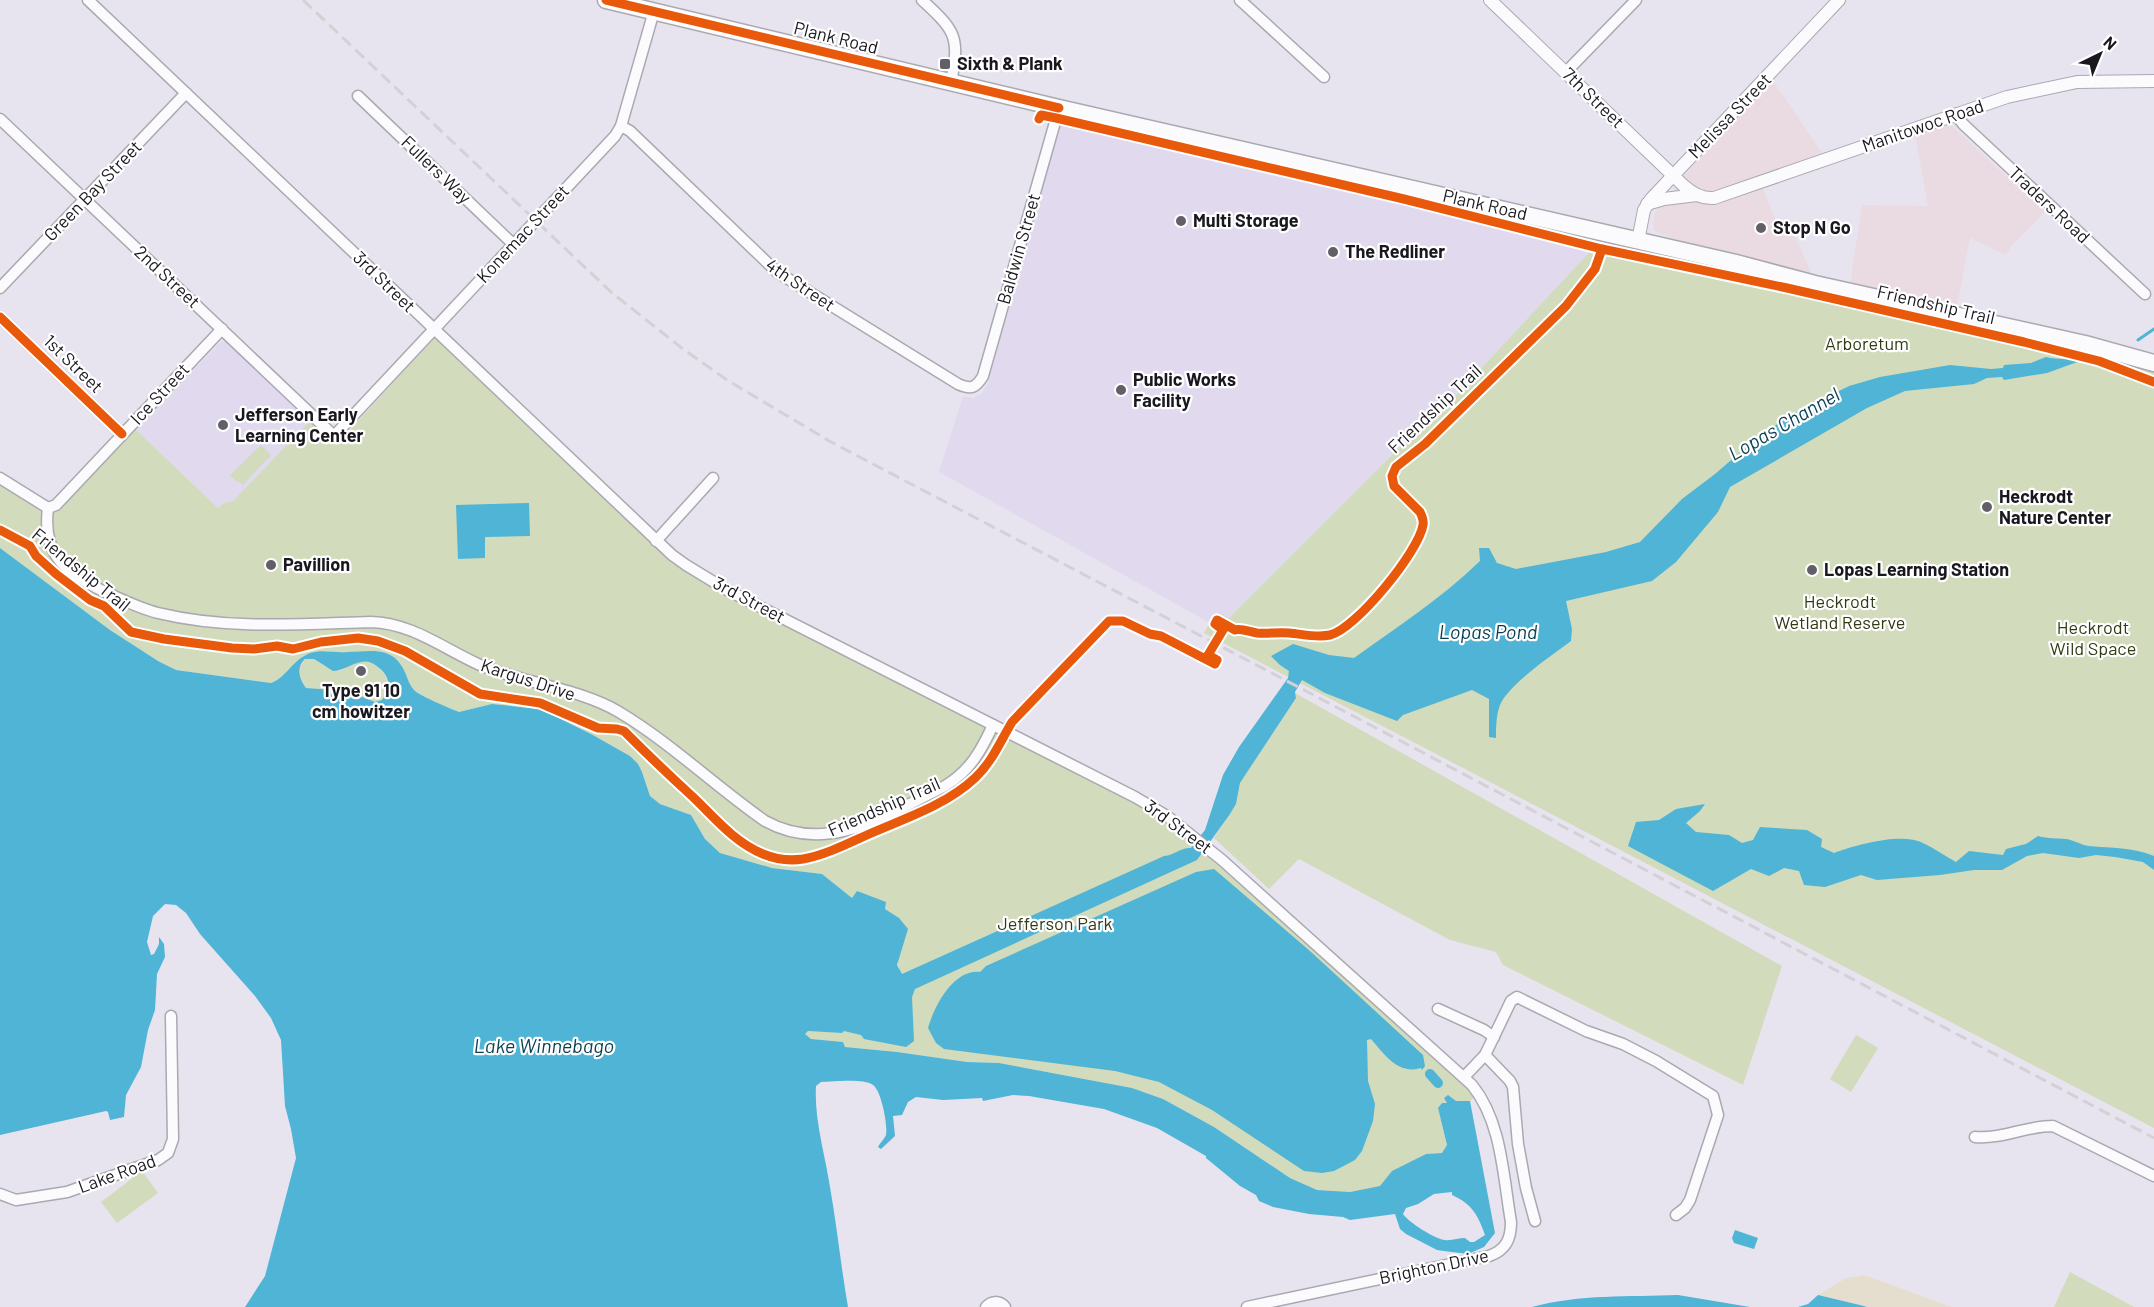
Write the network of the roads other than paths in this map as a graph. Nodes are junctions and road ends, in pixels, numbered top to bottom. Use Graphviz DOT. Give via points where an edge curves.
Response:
graph roads {
  1 [pos="88,0"];
  2 [pos="606,0"];
  3 [pos="922,0"];
  4 [pos="1490,0"];
  5 [pos="1636,0"];
  6 [pos="1839,0"];
  7 [pos="1242,1"];
  8 [pos="656,6"];
  9 [pos="1566,72"];
  10 [pos="1324,76"];
  11 [pos="2154,81"];
  12 [pos="951,82"];
  13 [pos="186,93"];
  14 [pos="358,96"];
  15 [pos="1059,108"];
  16 [pos="1955,114"];
  17 [pos="0,119"];
  18 [pos="621,126"];
  19 [pos="1674,175"];
  20 [pos="1697,195"];
  21 [pos="85,200"];
  22 [pos="1647,204"];
  23 [pos="1638,241"];
  24 [pos="513,244"];
  25 [pos="0,288"];
  26 [pos="2145,294"];
  27 [pos="0,317"];
  28 [pos="222,329"];
  29 [pos="434,329"];
  30 [pos="2154,363"];
  31 [pos="974,387"];
  32 [pos="122,434"];
  33 [pos="334,436"];
  34 [pos="0,478"];
  35 [pos="713,478"];
  36 [pos="48,508"];
  37 [pos="656,541"];
  38 [pos="993,725"];
  39 [pos="1438,1009"];
  40 [pos="171,1016"];
  41 [pos="1494,1037"];
  42 [pos="1485,1055"];
  43 [pos="1464,1077"];
  44 [pos="1483,1099"];
  45 [pos="1975,1137"];
  46 [pos="2154,1176"];
  47 [pos="0,1194"];
  48 [pos="1676,1215"];
  49 [pos="1535,1221"];
  50 [pos="986,1307"];
  51 [pos="1005,1307"];
  52 [pos="1247,1307"];
  1 -- 13 [label="street, 3rd Street"];
  2 -- 8 [label="main road, Plank Road"];
  3 -- 12 [label="street" via="954,35"];
  4 -- 9 [label="street, 7th Street"];
  5 -- 9 [label="street"];
  6 -- 19 [label="street, Melissa Street"];
  7 -- 10 [label="street"];
  8 -- 12 [label="main road, Plank Road"];
  8 -- 18 [label="street, Konemac Street"];
  9 -- 19 [label="street, 7th Street"];
  11 -- 16 [label="street, Manitowoc Road" via="2055,86"];
  12 -- 15 [label="main road, Plank Road"];
  13 -- 21 [label="street, Green Bay Street"];
  13 -- 29 [label="street, 3rd Street"];
  14 -- 24 [label="street, Fullers Way"];
  15 -- 23 [label="main road, Plank Road"];
  15 -- 31 [label="street, Baldwin Street" via="983,376"];
  16 -- 20 [label="street, Manitowoc Road" via="1714,198"];
  16 -- 26 [label="street, Traders Road"];
  17 -- 21 [label="street, 2nd Street"];
  18 -- 24 [label="street, Konemac Street"];
  18 -- 31 [label="street, 4th Street" via="777,272 958,384"];
  19 -- 20 [label="street, 7th Street"];
  19 -- 22 [label="street, Melissa Street"];
  20 -- 22 [label="street, Manitowoc Road"];
  21 -- 25 [label="street, Green Bay Street"];
  21 -- 28 [label="street, 2nd Street"];
  22 -- 23 [label="street, Melissa Street"];
  23 -- 30 [label="main road, Plank Road"];
  24 -- 29 [label="street, Konemac Street"];
  27 -- 32 [label="street, 1st Street"];
  28 -- 32 [label="street, Ice Street"];
  28 -- 33 [label="street, 2nd Street"];
  29 -- 33 [label="street, Konemac Street"];
  29 -- 37 [label="street, 3rd Street"];
  32 -- 36 [label="street, Ice Street" via="56,505"];
  34 -- 36 [label="street"];
  35 -- 37 [label="street"];
  36 -- 38 [label="street, Kargus Drive" via="51,547 63,567 137,606 235,624 377,622 406,628 480,665 618,712 765,821 795,834 823,836 846,832 945,786 959,778 977,758"];
  37 -- 38 [label="street, 3rd Street" via="686,566 727,590"];
  38 -- 43 [label="street, 3rd Street" via="1167,816"];
  39 -- 41 [label="street"];
  40 -- 47 [label="street, Lake Road" via="173,1139 168,1153 67,1192 16,1200"];
  41 -- 42 [label="street"];
  41 -- 48 [label="street" via="1510,1002 1517,997 1586,1031 1623,1044 1713,1096 1718,1115 1690,1200"];
  42 -- 43 [label="street"];
  42 -- 49 [label="street" via="1513,1087 1518,1144"];
  43 -- 44 [label="street, 3rd Street"];
  44 -- 52 [label="street, Brighton Drive" via="1496,1134 1511,1222 1502,1250 1490,1256"];
  45 -- 46 [label="street" via="1999,1137 2053,1126"];
  50 -- 51 [label="street" via="993,1302"];
}
